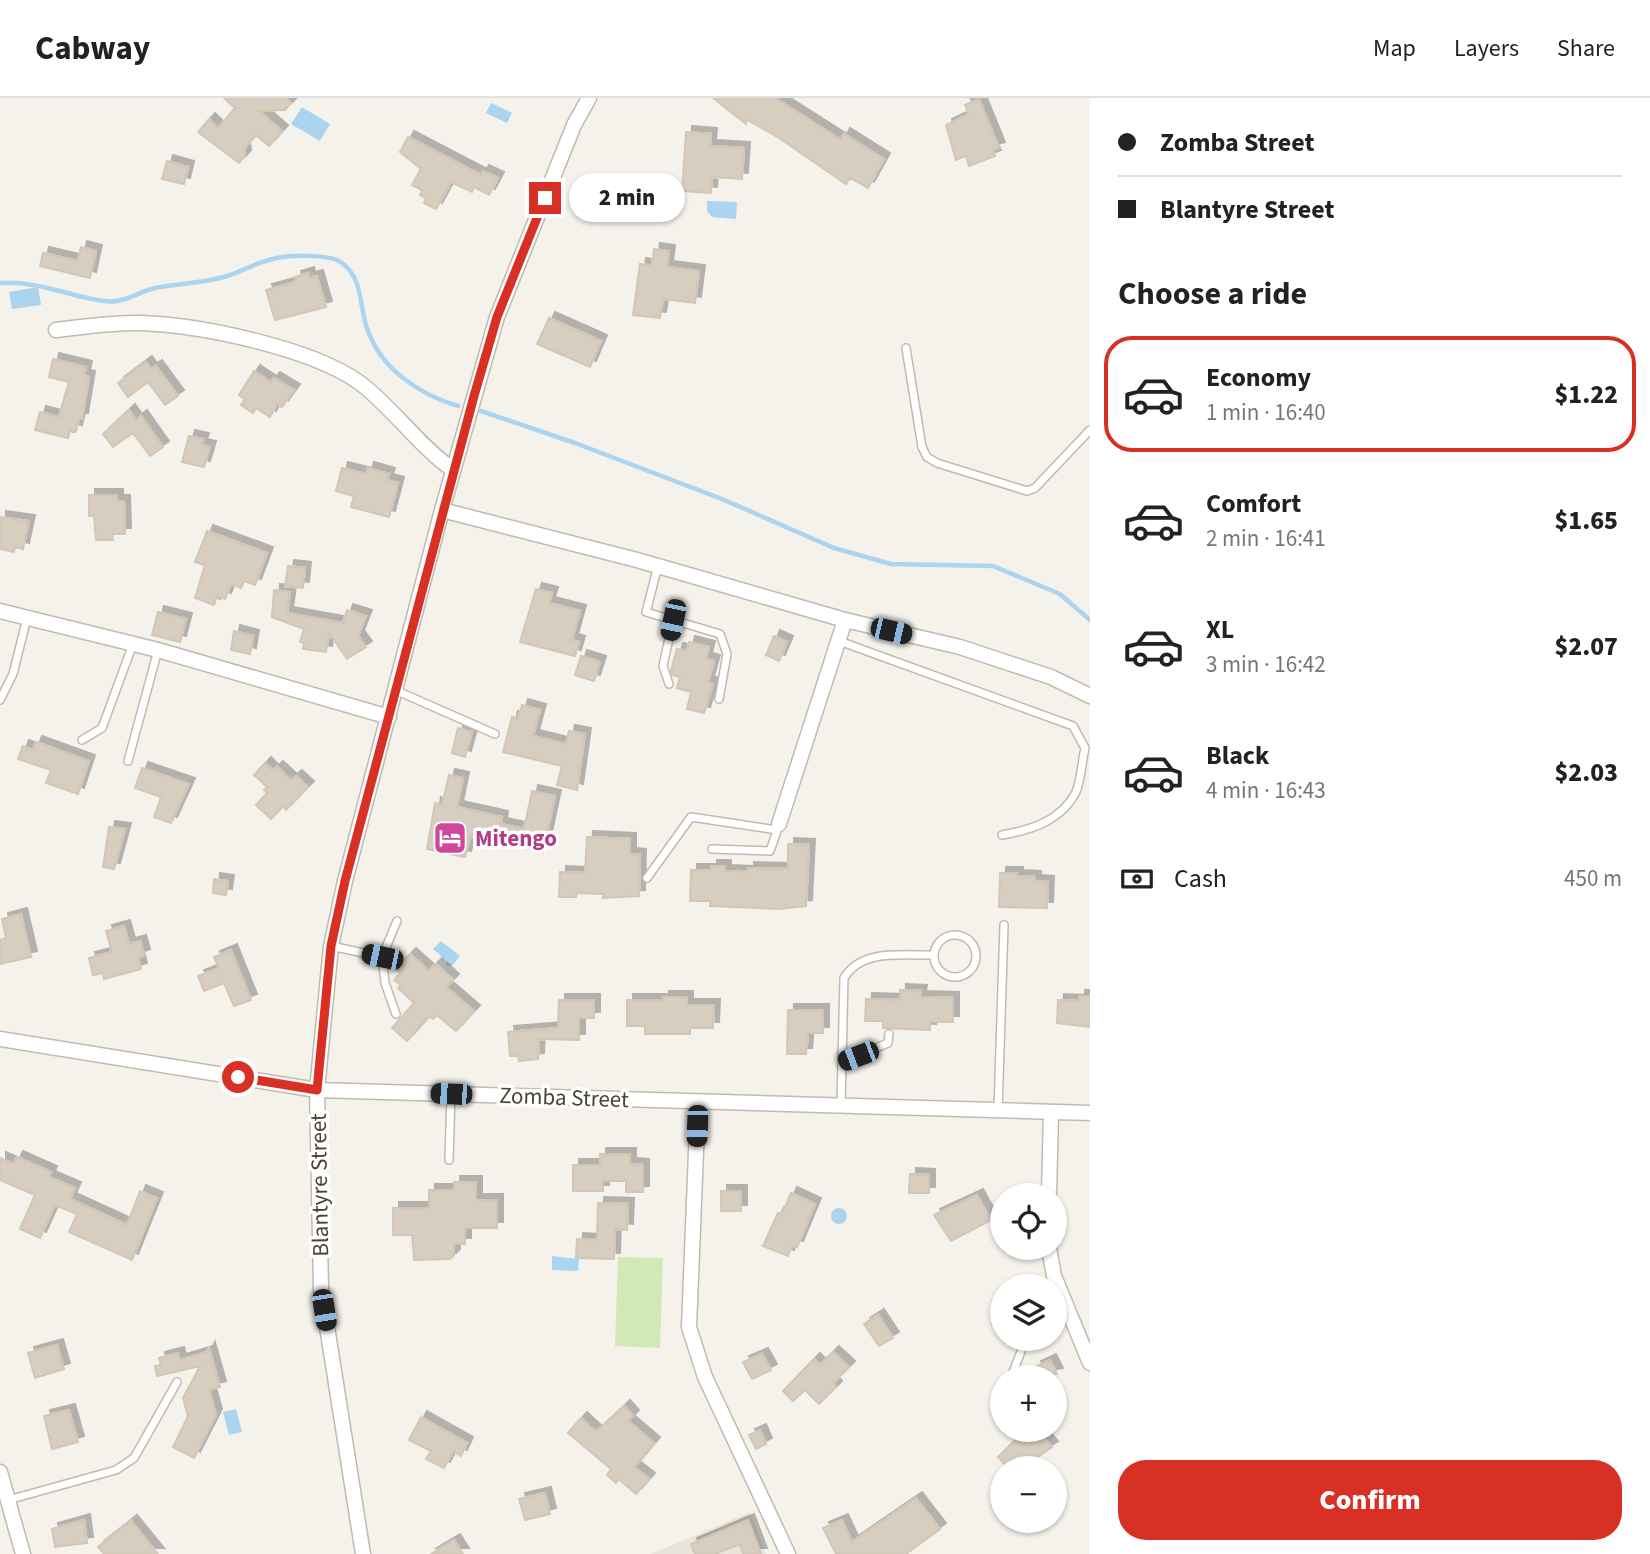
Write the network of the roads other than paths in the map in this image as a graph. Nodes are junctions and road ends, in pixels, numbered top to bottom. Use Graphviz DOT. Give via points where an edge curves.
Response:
graph roads {
  1 [pos="589,98"];
  2 [pos="56,330"];
  3 [pos="906,348"];
  4 [pos="1090,430"];
  5 [pos="453,470"];
  6 [pos="442,510"];
  7 [pos="658,566"];
  8 [pos="0,611"];
  9 [pos="27,618"];
  10 [pos="673,620"];
  11 [pos="845,620"];
  12 [pos="838,640"];
  13 [pos="133,644"];
  14 [pos="158,650"];
  15 [pos="669,684"];
  16 [pos="395,690"];
  17 [pos="1090,696"];
  18 [pos="719,699"];
  19 [pos="0,700"];
  20 [pos="389,716"];
  21 [pos="495,734"];
  22 [pos="82,740"];
  23 [pos="128,761"];
  24 [pos="778,827"];
  25 [pos="1002,835"];
  26 [pos="712,849"];
  27 [pos="647,878"];
  28 [pos="397,921"];
  29 [pos="1004,925"];
  30 [pos="331,946"];
  31 [pos="934,955"];
  32 [pos="382,957"];
  33 [pos="396,1014"];
  34 [pos="889,1034"];
  35 [pos="0,1039"];
  36 [pos="843,1062"];
  37 [pos="317,1090"];
  38 [pos="451,1094"];
  39 [pos="698,1101"];
  40 [pos="841,1106"];
  41 [pos="998,1111"];
  42 [pos="1051,1112"];
  43 [pos="1090,1113"];
  44 [pos="449,1160"];
  45 [pos="1049,1183"];
  46 [pos="1067,1309"];
  47 [pos="1086,1344"];
  48 [pos="1090,1363"];
  49 [pos="177,1382"];
  50 [pos="0,1472"];
  51 [pos="4,1501"];
  52 [pos="23,1554"];
  53 [pos="363,1554"];
  54 [pos="788,1554"];
  1 -- 5 [label="street, Blantyre Street" via="497,317"];
  2 -- 5 [label="street" via="142,323 239,338 290,352 361,384 427,451"];
  3 -- 4 [label="lane" via="922,447 937,463 1027,491"];
  5 -- 6 [label="street, Blantyre Street"];
  6 -- 7 [label="street"];
  6 -- 16 [label="street, Blantyre Street"];
  7 -- 10 [label="lane" via="646,612"];
  7 -- 11 [label="street"];
  8 -- 9 [label="street"];
  9 -- 13 [label="street"];
  9 -- 19 [label="lane" via="13,674"];
  10 -- 15 [label="lane" via="663,666"];
  10 -- 18 [label="lane" via="720,634 727,654"];
  11 -- 12 [label="street"];
  11 -- 17 [label="street" via="960,647 1051,677"];
  12 -- 24 [label="street"];
  12 -- 25 [label="lane" via="1073,726 1085,748 1076,792 1056,816 1034,829"];
  13 -- 14 [label="street"];
  13 -- 22 [label="lane" via="102,728"];
  14 -- 20 [label="street"];
  14 -- 23 [label="lane"];
  16 -- 20 [label="street, Blantyre Street"];
  16 -- 21 [label="lane"];
  20 -- 30 [label="street, Blantyre Street"];
  24 -- 26 [label="lane" via="771,850"];
  24 -- 27 [label="lane" via="691,817"];
  28 -- 32 [label="lane"];
  29 -- 41 [label="lane"];
  30 -- 32 [label="lane"];
  30 -- 37 [label="street, Blantyre Street"];
  31 -- 31 [label="lane" via="939,942 952,935 965,938 975,956 972,968 954,977 942,972"];
  31 -- 36 [label="lane" via="876,957 857,961 850,968 844,978"];
  32 -- 33 [label="lane" via="385,984"];
  34 -- 36 [label="lane" via="888,1043"];
  35 -- 37 [label="street, Zomba Street"];
  36 -- 40 [label="lane"];
  37 -- 38 [label="street, Zomba Street"];
  37 -- 53 [label="street, Blantyre Street" via="321,1289"];
  38 -- 39 [label="street, Zomba Street"];
  38 -- 44 [label="lane"];
  39 -- 40 [label="street, Zomba Street"];
  39 -- 54 [label="street" via="689,1327 705,1377"];
  40 -- 41 [label="street, Zomba Street"];
  41 -- 42 [label="street, Zomba Street"];
  42 -- 43 [label="street, Zomba Street"];
  42 -- 45 [label="street"];
  46 -- 47 [label="street"];
  47 -- 48 [label="street"];
  49 -- 51 [label="lane" via="134,1458 116,1470"];
  50 -- 51 [label="street"];
  51 -- 52 [label="street"];
}
